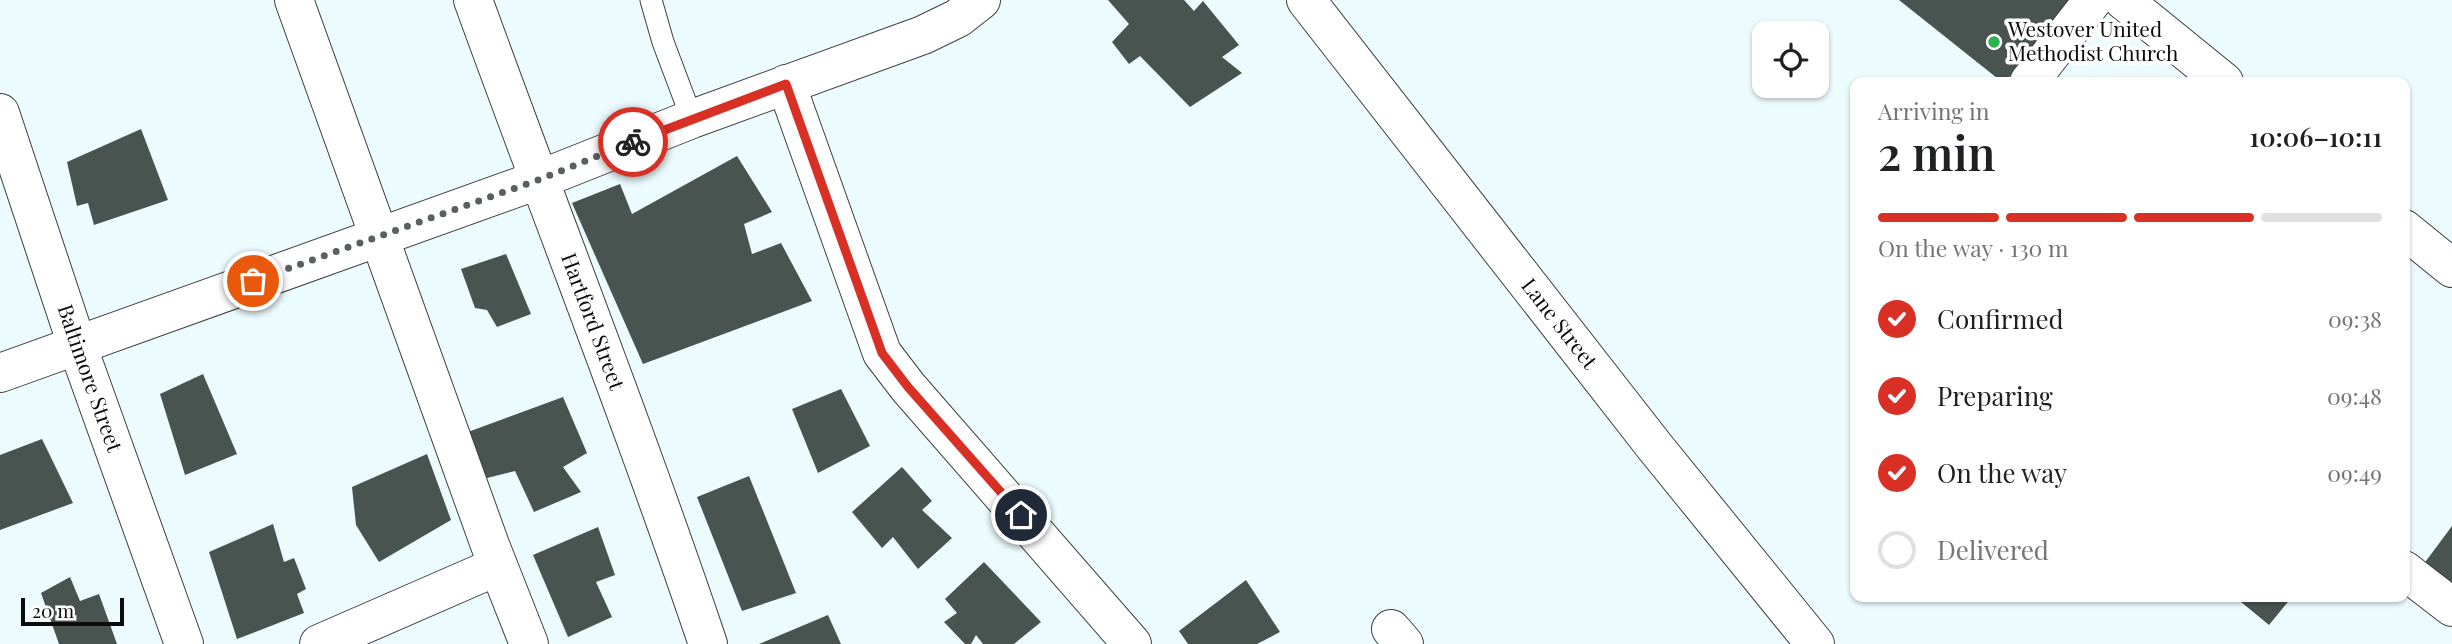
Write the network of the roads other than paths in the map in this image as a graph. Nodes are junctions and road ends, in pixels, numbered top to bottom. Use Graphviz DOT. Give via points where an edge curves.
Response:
graph roads {
  1 [pos="294,0"];
  2 [pos="473,0"];
  3 [pos="651,0"];
  4 [pos="981,0"];
  5 [pos="1306,0"];
  6 [pos="2094,0"];
  7 [pos="2123,0"];
  8 [pos="2033,77"];
  9 [pos="2218,77"];
  10 [pos="786,84"];
  11 [pos="0,113"];
  12 [pos="692,120"];
  13 [pos="538,180"];
  14 [pos="2410,234"];
  15 [pos="379,235"];
  16 [pos="2452,268"];
  17 [pos="77,345"];
  18 [pos="0,373"];
  19 [pos="498,566"];
  20 [pos="2410,575"];
  21 [pos="2452,607"];
  22 [pos="184,644"];
  23 [pos="319,644"];
  24 [pos="529,644"];
  25 [pos="708,644"];
  26 [pos="1132,644"];
  27 [pos="1815,644"];
  1 -- 15 [label="street"];
  2 -- 13 [label="street, Hartford Street"];
  3 -- 12 [label="lane"];
  4 -- 10 [label="street" via="958,18 923,35"];
  5 -- 27 [label="street, Lane Street"];
  6 -- 8 [label="street"];
  7 -- 9 [label="street"];
  10 -- 12 [label="street"];
  10 -- 26 [label="street" via="882,353"];
  11 -- 17 [label="street, Baltimore Street"];
  12 -- 13 [label="street"];
  13 -- 15 [label="street"];
  13 -- 25 [label="street, Hartford Street" via="597,330"];
  14 -- 16 [label="street"];
  15 -- 17 [label="street"];
  15 -- 19 [label="street"];
  17 -- 18 [label="street"];
  17 -- 22 [label="street, Baltimore Street"];
  19 -- 23 [label="street"];
  19 -- 24 [label="street"];
  20 -- 21 [label="street"];
}
